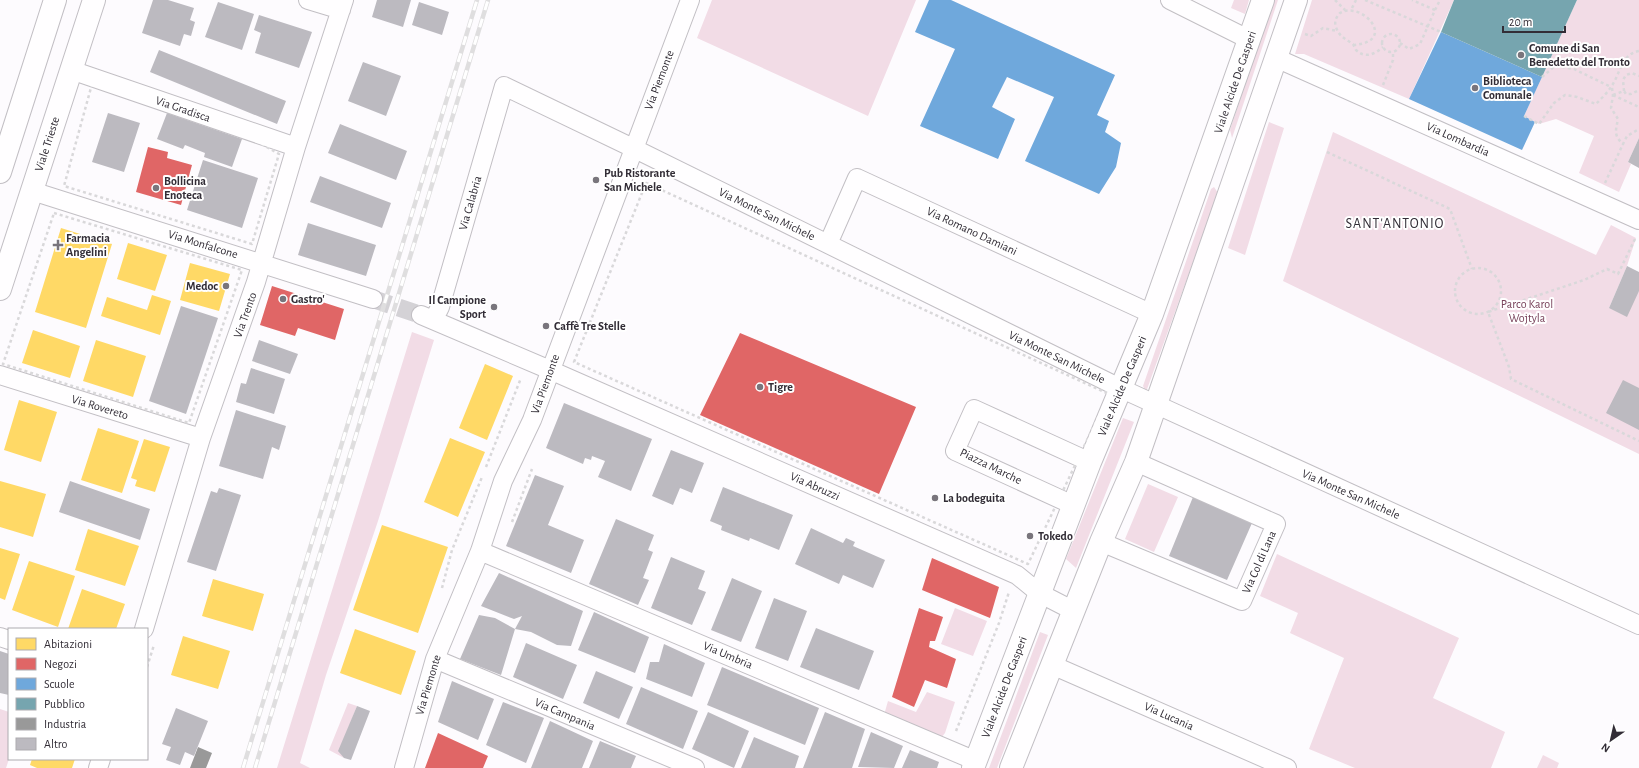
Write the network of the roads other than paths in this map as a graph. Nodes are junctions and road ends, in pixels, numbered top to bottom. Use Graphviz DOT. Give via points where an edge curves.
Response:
graph roads {
  1 [pos="55,0"];
  2 [pos="94,0"];
  3 [pos="308,0"];
  4 [pos="690,0"];
  5 [pos="1170,0"];
  6 [pos="1263,0"];
  7 [pos="1296,0"];
  8 [pos="342,5"];
  9 [pos="1250,40"];
  10 [pos="1276,58"];
  11 [pos="71,70"];
  12 [pos="504,86"];
  13 [pos="296,147"];
  14 [pos="633,148"];
  15 [pos="0,172"];
  16 [pos="32,191"];
  17 [pos="1639,220"];
  18 [pos="828,244"];
  19 [pos="262,263"];
  20 [pos="0,289"];
  21 [pos="373,299"];
  22 [pos="1152,314"];
  23 [pos="550,370"];
  24 [pos="0,375"];
  25 [pos="1122,389"];
  26 [pos="1154,405"];
  27 [pos="201,438"];
  28 [pos="1084,460"];
  29 [pos="1136,462"];
  30 [pos="1066,502"];
  31 [pos="1101,542"];
  32 [pos="480,551"];
  33 [pos="1039,593"];
  34 [pos="1074,611"];
  35 [pos="1639,625"];
  36 [pos="144,628"];
  37 [pos="435,659"];
  38 [pos="1052,665"];
  39 [pos="974,764"];
  40 [pos="404,768"];
  41 [pos="695,768"];
  42 [pos="1011,768"];
  43 [pos="1287,768"];
  1 -- 15 [label="street"];
  2 -- 11 [label="street, Viale Trieste"];
  3 -- 8 [label="street"];
  4 -- 14 [label="street, Via Piemonte"];
  5 -- 9 [label="street"];
  6 -- 9 [label="street, Viale Alcide De Gasperi"];
  7 -- 10 [label="street"];
  8 -- 13 [label="street, Via Trento"];
  9 -- 22 [label="street, Viale Alcide De Gasperi"];
  10 -- 17 [label="street, Via Lombardia"];
  10 -- 26 [label="street"];
  11 -- 13 [label="street, Via Gradisca"];
  11 -- 16 [label="street, Viale Trieste"];
  12 -- 14 [label="street, Via Monte San Michele"];
  12 -- 23 [label="street, Via Calabria" via="440,307 428,317"];
  13 -- 19 [label="street, Via Trento"];
  14 -- 18 [label="street, Via Monte San Michele"];
  14 -- 23 [label="street, Via Piemonte"];
  16 -- 19 [label="street, Via Monfalcone"];
  16 -- 20 [label="street, Viale Trieste"];
  18 -- 22 [label="street, Via Romano Damiani" via="858,178"];
  18 -- 25 [label="street, Via Monte San Michele"];
  19 -- 21 [label="street, Via Monfalcone"];
  19 -- 27 [label="street, Via Trento"];
  22 -- 25 [label="street, Viale Alcide De Gasperi"];
  23 -- 32 [label="street, Via Piemonte" via="532,420 503,481"];
  23 -- 33 [label="street, Via Abruzzi" via="1017,576"];
  24 -- 27 [label="street, Via Rovereto"];
  25 -- 26 [label="street, Via Monte San Michele"];
  25 -- 28 [label="street, Viale Alcide De Gasperi"];
  26 -- 29 [label="street"];
  26 -- 35 [label="street, Via Monte San Michele"];
  27 -- 36 [label="street, Via Trento"];
  28 -- 30 [label="street, Viale Alcide De Gasperi"];
  28 -- 30 [label="street, Piazza Marche" via="974,409 955,450"];
  29 -- 31 [label="street"];
  29 -- 31 [label="street, Via Col di Lana" via="1276,524 1242,601"];
  30 -- 33 [label="street, Viale Alcide De Gasperi"];
  31 -- 34 [label="street"];
  32 -- 37 [label="street, Via Piemonte"];
  32 -- 39 [label="street, Via Umbria"];
  33 -- 34 [label="street, Via Abruzzi"];
  33 -- 39 [label="street, Viale Alcide De Gasperi"];
  34 -- 38 [label="street"];
  37 -- 40 [label="street, Via Piemonte"];
  37 -- 41 [label="street, Via Campania"];
  38 -- 42 [label="street"];
  38 -- 43 [label="street, Via Lucania"];
}
